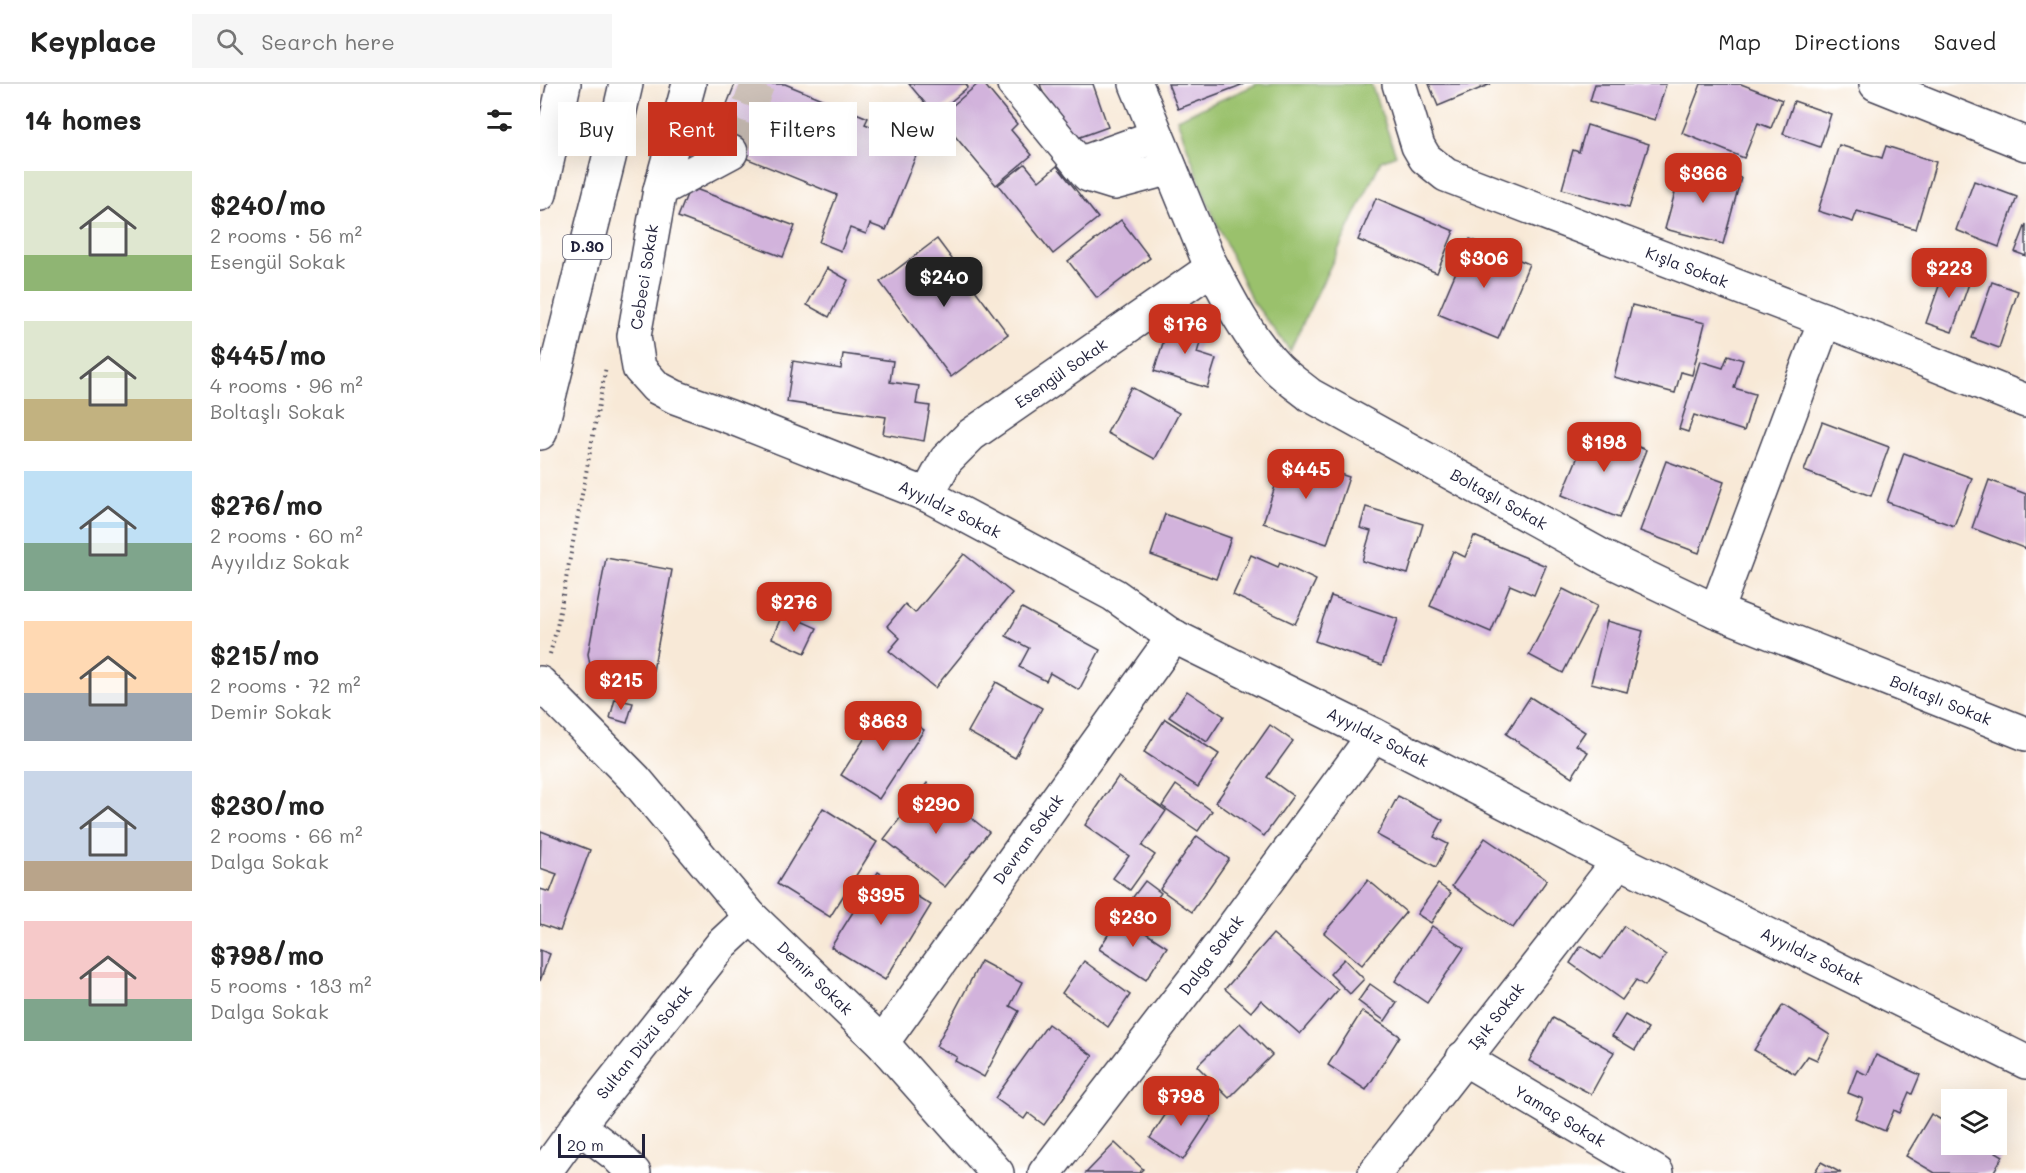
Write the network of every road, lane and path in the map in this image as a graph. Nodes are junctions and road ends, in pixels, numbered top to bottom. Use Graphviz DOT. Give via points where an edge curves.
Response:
graph roads {
  1 [pos="564,84"];
  2 [pos="626,84"];
  3 [pos="689,84"];
  4 [pos="1014,84"];
  5 [pos="1136,84"];
  6 [pos="1399,84"];
  7 [pos="1876,84"];
  8 [pos="1157,136"];
  9 [pos="2026,144"];
  10 [pos="724,156"];
  11 [pos="1079,164"];
  12 [pos="1170,168"];
  13 [pos="660,190"];
  14 [pos="540,194"];
  15 [pos="1212,268"];
  16 [pos="1825,320"];
  17 [pos="608,357"];
  18 [pos="2026,401"];
  19 [pos="730,417"];
  20 [pos="543,421"];
  21 [pos="927,495"];
  22 [pos="1716,611"];
  23 [pos="1174,636"];
  24 [pos="541,684"];
  25 [pos="2026,734"];
  26 [pos="1374,735"];
  27 [pos="1619,861"];
  28 [pos="751,917"];
  29 [pos="882,1042"];
  30 [pos="1463,1058"];
  31 [pos="2026,1062"];
  32 [pos="578,1126"];
  33 [pos="619,1167"];
  34 [pos="544,1173"];
  35 [pos="997,1173"];
  36 [pos="1045,1173"];
  37 [pos="1375,1173"];
  38 [pos="1657,1173"];
  1 -- 14 [label="main road"];
  2 -- 20 [label="main road, D.30"];
  3 -- 13 [label="main road, Cebeci Sokak"];
  4 -- 11 [label="main road"];
  5 -- 8 [label="main road, Boltaşlı Sokak"];
  6 -- 16 [label="main road, Kışla Sokak" via="1425,158 1446,175"];
  7 -- 9 [label="main road"];
  8 -- 11 [label="main road"];
  8 -- 12 [label="main road, Boltaşlı Sokak"];
  10 -- 13 [label="main road"];
  11 -- 12 [label="main road" via="1088,175 1114,183"];
  12 -- 15 [label="main road, Boltaşlı Sokak"];
  13 -- 19 [label="main road, Cebeci Sokak" via="634,336 639,368 656,387"];
  15 -- 21 [label="main road, Esengül Sokak" via="971,435 946,460"];
  15 -- 22 [label="main road, Boltaşlı Sokak" via="1265,354 1310,394 1607,559"];
  16 -- 18 [label="main road, Kışla Sokak"];
  16 -- 22 [label="main road"];
  17 -- 24 [label="path" via="557,627"];
  19 -- 21 [label="main road, Ayyıldız Sokak"];
  21 -- 23 [label="main road, Ayyıldız Sokak" via="1114,595"];
  22 -- 25 [label="main road, Boltaşlı Sokak"];
  23 -- 26 [label="main road, Ayyıldız Sokak"];
  23 -- 29 [label="main road, Devran Sokak"];
  24 -- 28 [label="main road, Demir Sokak" via="636,780"];
  26 -- 27 [label="main road, Ayyıldız Sokak"];
  26 -- 36 [label="main road, Dalga Sokak" via="1206,964"];
  27 -- 30 [label="main road, Işık Sokak"];
  27 -- 31 [label="main road, Ayyıldız Sokak"];
  28 -- 29 [label="main road, Demir Sokak"];
  28 -- 32 [label="main road, Sultan Düzü Sokak" via="722,944"];
  29 -- 35 [label="main road, Demir Sokak"];
  30 -- 37 [label="main road, Işık Sokak"];
  30 -- 38 [label="main road, Yamaç Sokak"];
  32 -- 33 [label="main road"];
  32 -- 34 [label="main road, Sultan Düzü Sokak"];
}
